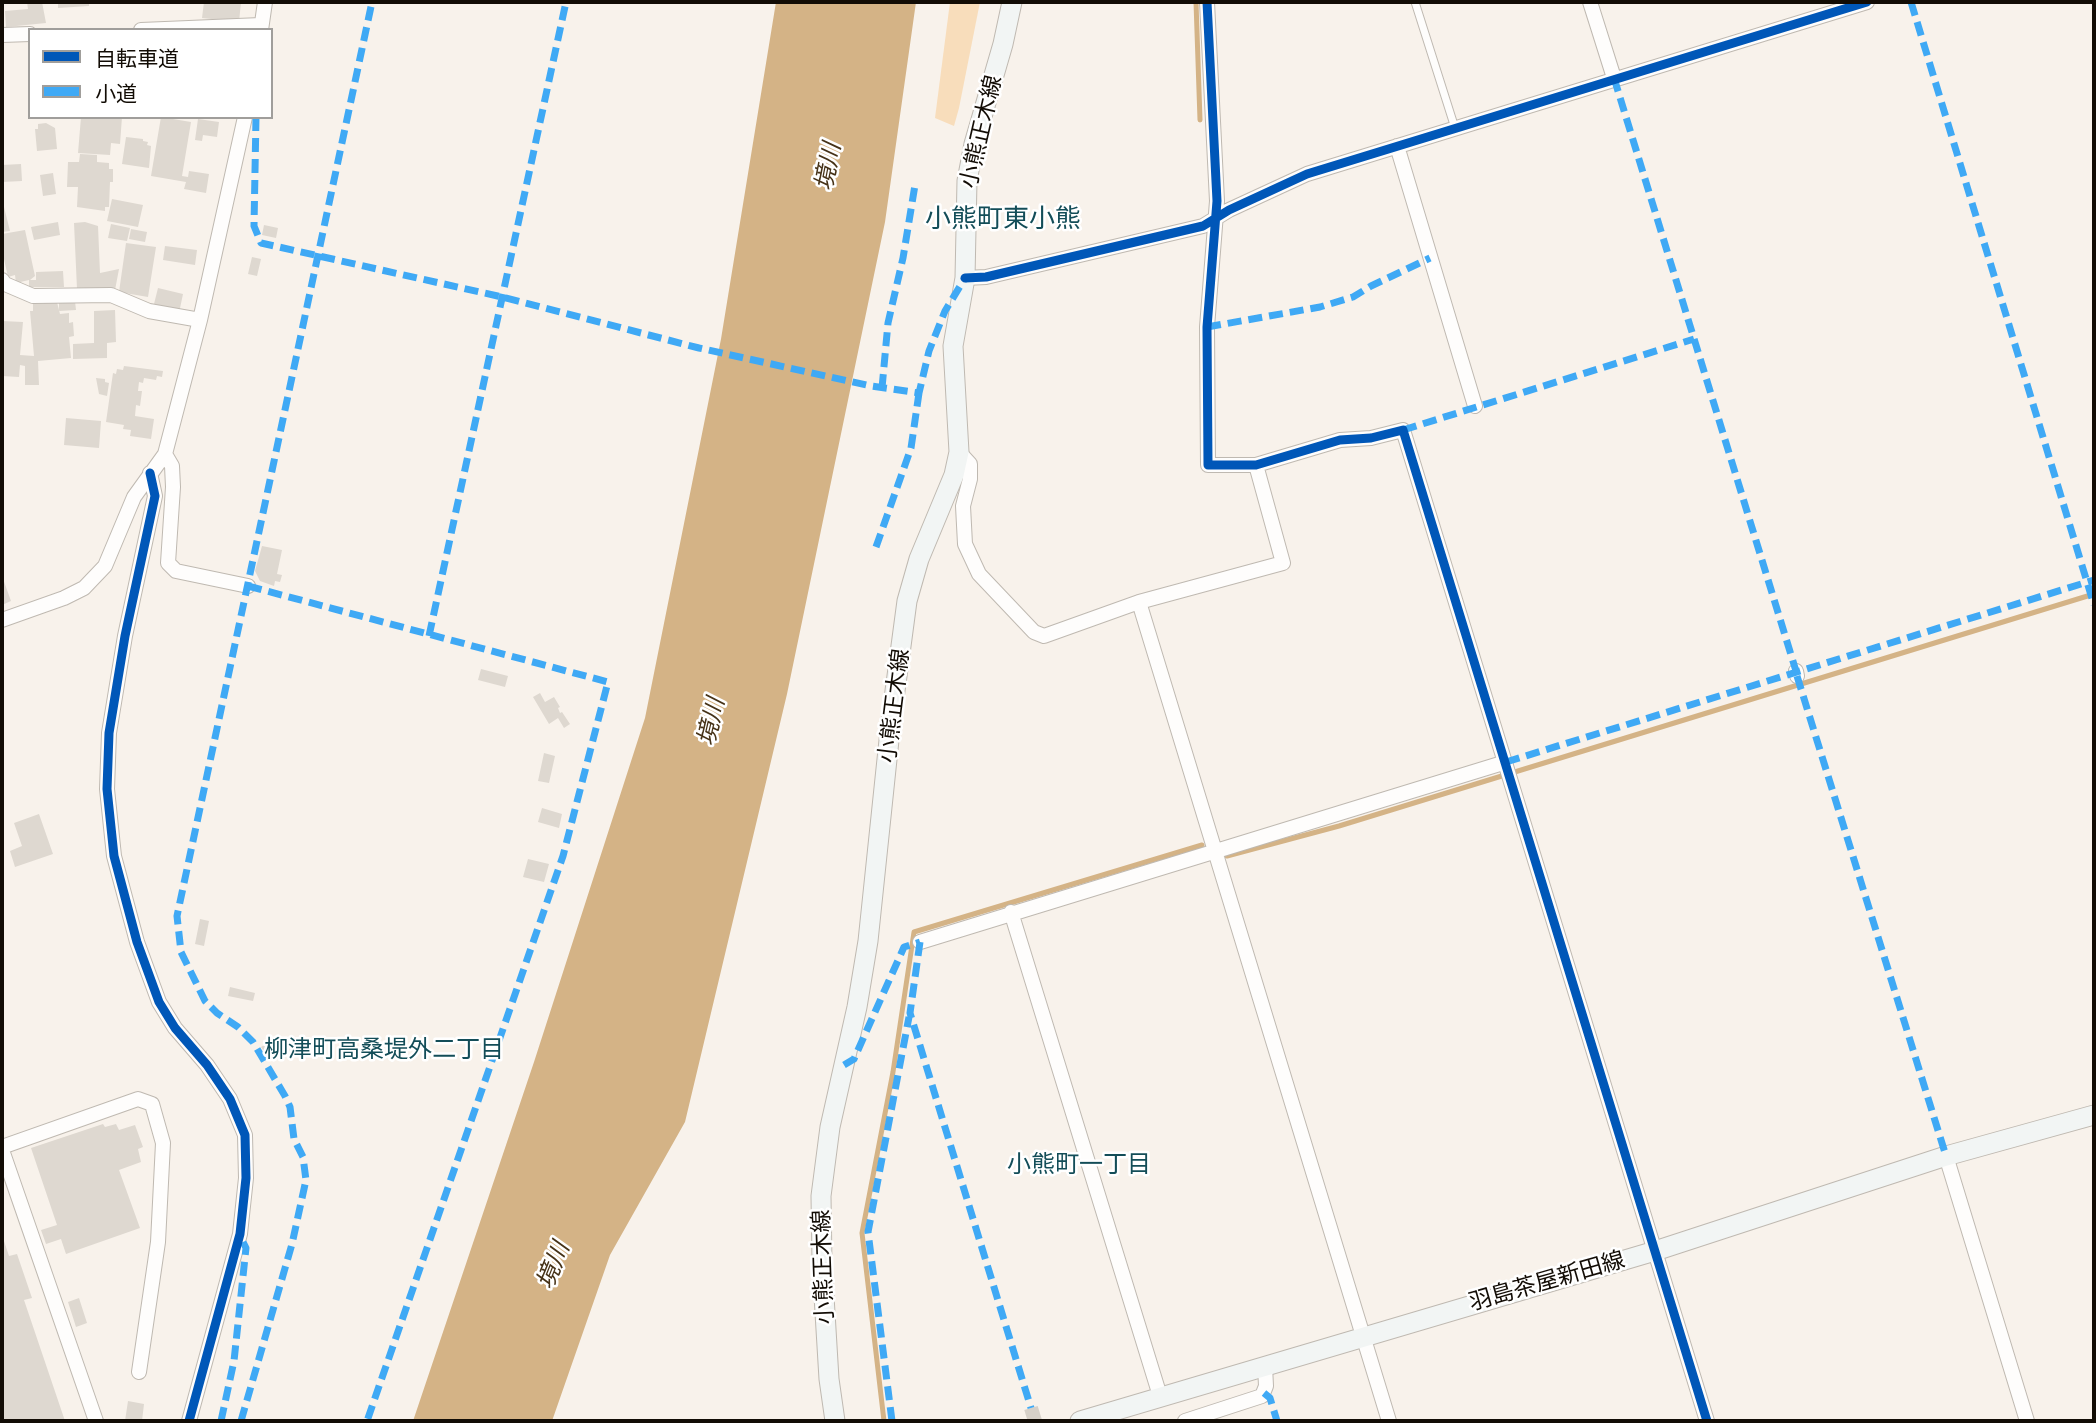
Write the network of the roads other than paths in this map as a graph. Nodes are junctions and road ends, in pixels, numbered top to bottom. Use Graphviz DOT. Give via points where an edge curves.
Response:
graph roads {
  1 [pos="265,2"];
  2 [pos="1012,2"];
  3 [pos="1207,2"];
  4 [pos="1415,2"];
  5 [pos="1590,2"];
  6 [pos="1867,2"];
  7 [pos="261,28"];
  8 [pos="28,34"];
  9 [pos="2,35"];
  10 [pos="1614,78"];
  11 [pos="245,119"];
  12 [pos="1455,128"];
  13 [pos="1396,146"];
  14 [pos="1215,220"];
  15 [pos="965,278"];
  16 [pos="2,280"];
  17 [pos="200,320"];
  18 [pos="1475,406"];
  19 [pos="959,452"];
  20 [pos="165,454"];
  21 [pos="1256,466"];
  22 [pos="150,473"];
  23 [pos="247,586"];
  24 [pos="1139,602"];
  25 [pos="2,620"];
  26 [pos="1506,761"];
  27 [pos="1214,851"];
  28 [pos="1011,912"];
  29 [pos="920,942"];
  30 [pos="2094,1115"];
  31 [pos="2,1148"];
  32 [pos="1946,1156"];
  33 [pos="1655,1251"];
  34 [pos="1363,1336"];
  35 [pos="1265,1366"];
  36 [pos="139,1372"];
  37 [pos="1160,1396"];
  38 [pos="96,1421"];
  39 [pos="189,1421"];
  40 [pos="835,1421"];
  41 [pos="1080,1421"];
  42 [pos="1185,1421"];
  43 [pos="1389,1421"];
  44 [pos="1707,1421"];
  45 [pos="2027,1421"];
  1 -- 7 [label="street"];
  2 -- 15 [label="main road, 小熊正木線" via="967,181"];
  3 -- 14 [label="street"];
  4 -- 12 [label="lane"];
  5 -- 10 [label="street"];
  6 -- 10 [label="street"];
  8 -- 9 [label="street"];
  10 -- 12 [label="street"];
  11 -- 17 [label="street"];
  12 -- 13 [label="street"];
  13 -- 14 [label="street" via="1307,174"];
  13 -- 18 [label="street"];
  14 -- 15 [label="street" via="986,277"];
  14 -- 21 [label="street" via="1207,327 1208,465"];
  15 -- 19 [label="main road, 小熊正木線" via="953,346"];
  16 -- 17 [label="street" via="33,296 111,295 149,311"];
  17 -- 20 [label="street"];
  19 -- 24 [label="street" via="970,464 963,506 964,544 979,574 1034,632 1044,636"];
  19 -- 40 [label="main road, 小熊正木線" via="907,601 868,941 828,1141 821,1196 822,1263"];
  20 -- 22 [label="street"];
  20 -- 23 [label="street" via="172,466 173,487 168,563 176,571"];
  21 -- 24 [label="street" via="1283,563"];
  21 -- 26 [label="street" via="1340,440 1403,430"];
  22 -- 25 [label="street" via="134,497 106,566 83,588 64,598"];
  22 -- 39 [label="street" via="155,496 110,733 107,789 114,856 159,1002 230,1099 245,1135 240,1234"];
  24 -- 27 [label="street"];
  26 -- 27 [label="street"];
  26 -- 33 [label="street"];
  27 -- 28 [label="street"];
  27 -- 34 [label="street"];
  28 -- 29 [label="street"];
  28 -- 37 [label="street"];
  30 -- 32 [label="main road, 羽島茶屋新田線"];
  31 -- 36 [label="street" via="138,1099 152,1104 163,1143 158,1242"];
  31 -- 38 [label="street"];
  32 -- 33 [label="main road, 羽島茶屋新田線"];
  32 -- 45 [label="street"];
  33 -- 34 [label="main road, 羽島茶屋新田線"];
  33 -- 44 [label="street"];
  34 -- 35 [label="main road, 羽島茶屋新田線"];
  34 -- 43 [label="street"];
  35 -- 37 [label="main road, 羽島茶屋新田線"];
  35 -- 42 [label="street" via="1262,1396"];
  37 -- 41 [label="main road, 羽島茶屋新田線"];
}
